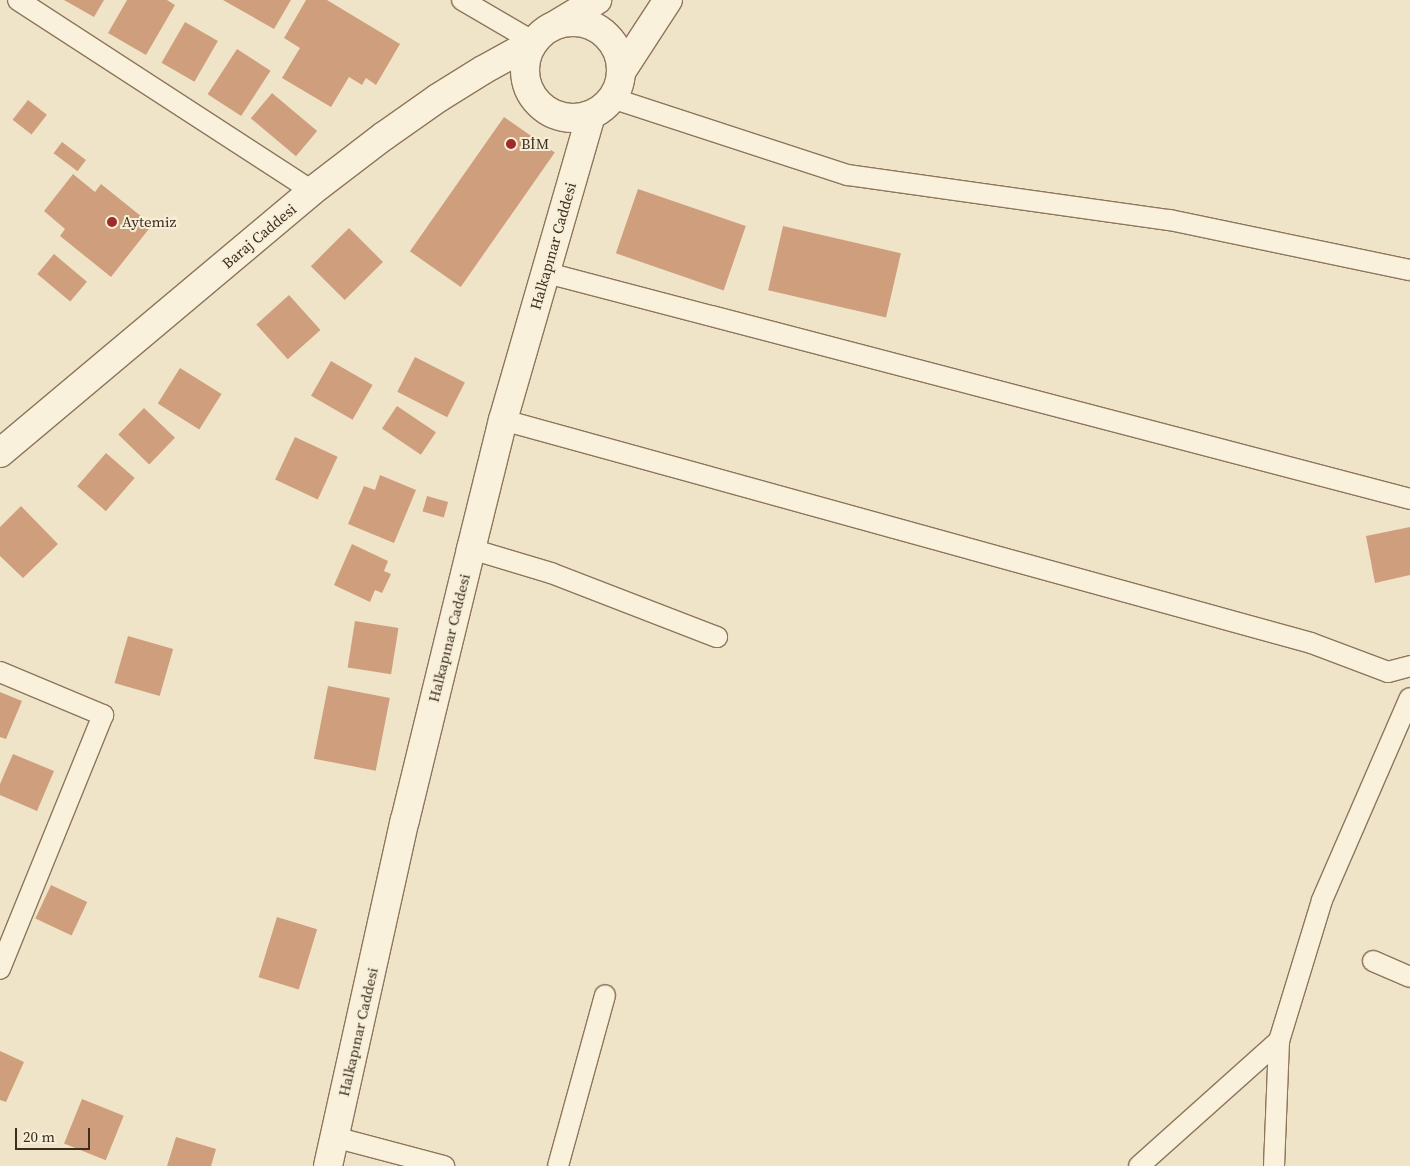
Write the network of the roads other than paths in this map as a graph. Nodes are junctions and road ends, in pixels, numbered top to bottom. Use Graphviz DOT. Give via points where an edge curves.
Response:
graph roads {
  1 [pos="18,0"];
  2 [pos="462,0"];
  3 [pos="597,0"];
  4 [pos="668,0"];
  5 [pos="556,25"];
  6 [pos="534,42"];
  7 [pos="621,72"];
  8 [pos="612,98"];
  9 [pos="591,115"];
  10 [pos="312,191"];
  11 [pos="1410,270"];
  12 [pos="547,273"];
  13 [pos="503,420"];
  14 [pos="0,453"];
  15 [pos="1410,498"];
  16 [pos="471,549"];
  17 [pos="717,637"];
  18 [pos="1410,666"];
  19 [pos="0,672"];
  20 [pos="1410,698"];
  21 [pos="1372,961"];
  22 [pos="0,969"];
  23 [pos="1410,977"];
  24 [pos="605,994"];
  25 [pos="1279,1041"];
  26 [pos="334,1137"];
  27 [pos="328,1166"];
  28 [pos="444,1166"];
  29 [pos="558,1166"];
  30 [pos="1138,1166"];
  31 [pos="1274,1166"];
  1 -- 10 [label="street"];
  2 -- 6 [label="street"];
  3 -- 5 [label="main road"];
  4 -- 7 [label="main road"];
  5 -- 6 [label="main road"];
  5 -- 7 [label="main road" via="568,22 595,27 614,46"];
  6 -- 9 [label="main road" via="525,68 526,81 540,105 564,117"];
  6 -- 10 [label="main road, Baraj Caddesi" via="438,98"];
  7 -- 8 [label="main road"];
  8 -- 9 [label="main road"];
  8 -- 11 [label="street" via="848,175 1170,220"];
  9 -- 12 [label="main road, Halkapınar Caddesi"];
  10 -- 14 [label="main road, Baraj Caddesi"];
  12 -- 13 [label="main road, Halkapınar Caddesi"];
  12 -- 15 [label="street"];
  13 -- 16 [label="main road, Halkapınar Caddesi"];
  13 -- 18 [label="street" via="1302,640 1388,672"];
  16 -- 17 [label="street" via="551,574"];
  16 -- 26 [label="main road, Halkapınar Caddesi"];
  19 -- 22 [label="street" via="103,715"];
  20 -- 25 [label="street" via="1322,900"];
  21 -- 23 [label="street"];
  24 -- 29 [label="street"];
  25 -- 30 [label="street"];
  25 -- 31 [label="street"];
  26 -- 27 [label="main road, Halkapınar Caddesi"];
  26 -- 28 [label="street"];
}
